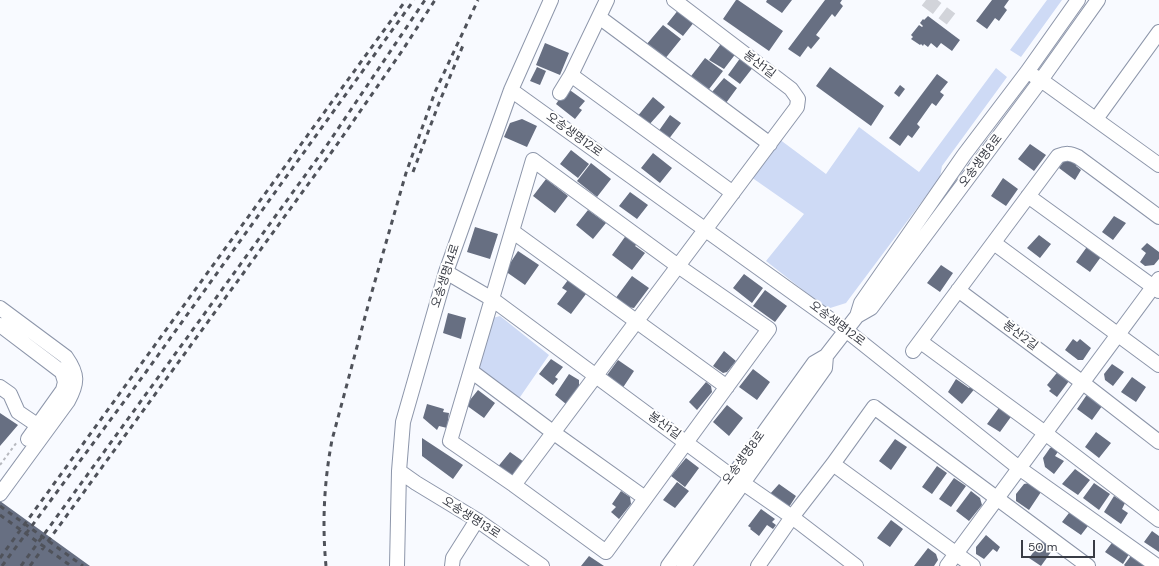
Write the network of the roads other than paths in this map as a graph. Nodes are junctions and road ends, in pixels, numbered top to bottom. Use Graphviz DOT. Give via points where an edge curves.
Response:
graph roads {
  1 [pos="551,0"];
  2 [pos="607,0"];
  3 [pos="674,0"];
  4 [pos="1078,0"];
  5 [pos="1098,0"];
  6 [pos="599,17"];
  7 [pos="1159,32"];
  8 [pos="1027,72"];
  9 [pos="571,75"];
  10 [pos="1042,80"];
  11 [pos="511,90"];
  12 [pos="560,93"];
  13 [pos="1096,119"];
  14 [pos="770,144"];
  15 [pos="1159,166"];
  16 [pos="733,193"];
  17 [pos="1028,196"];
  18 [pos="1159,217"];
  19 [pos="706,229"];
  20 [pos="512,231"];
  21 [pos="994,243"];
  22 [pos="678,266"];
  23 [pos="446,272"];
  24 [pos="1157,286"];
  25 [pos="958,290"];
  26 [pos="492,299"];
  27 [pos="0,308"];
  28 [pos="857,316"];
  29 [pos="637,322"];
  30 [pos="0,325"];
  31 [pos="846,330"];
  32 [pos="1118,335"];
  33 [pos="1159,365"];
  34 [pos="470,371"];
  35 [pos="596,376"];
  36 [pos="1082,383"];
  37 [pos="726,386"];
  38 [pos="0,388"];
  39 [pos="42,428"];
  40 [pos="554,432"];
  41 [pos="1045,433"];
  42 [pos="686,442"];
  43 [pos="1159,442"];
  44 [pos="834,464"];
  45 [pos="1019,468"];
  46 [pos="399,471"];
  47 [pos="0,478"];
  48 [pos="737,479"];
  49 [pos="514,485"];
  50 [pos="0,494"];
  51 [pos="645,498"];
  52 [pos="997,498"];
  53 [pos="792,517"];
  54 [pos="477,520"];
  55 [pos="1159,520"];
  56 [pos="956,554"];
  57 [pos="397,566"];
  58 [pos="452,566"];
  59 [pos="542,566"];
  60 [pos="668,566"];
  61 [pos="684,566"];
  62 [pos="758,566"];
  63 [pos="856,566"];
  64 [pos="947,566"];
  65 [pos="973,566"];
  66 [pos="1088,566"];
  67 [pos="1157,566"];
  1 -- 11 [label="street, 오송생명14로"];
  2 -- 6 [label="street"];
  3 -- 14 [label="street, 봉산1길" via="791,89 798,98 797,107"];
  4 -- 8 [label="street, 오송생명8로"];
  5 -- 10 [label="street, 오송생명8로"];
  6 -- 9 [label="street"];
  6 -- 14 [label="street"];
  7 -- 13 [label="street"];
  8 -- 10 [label="street"];
  8 -- 28 [label="street, 오송생명8로" via="964,155 860,302"];
  9 -- 12 [label="street"];
  9 -- 16 [label="street"];
  10 -- 13 [label="street"];
  10 -- 28 [label="street, 오송생명8로" via="872,308"];
  11 -- 19 [label="street, 오송생명12로"];
  11 -- 23 [label="street, 오송생명14로"];
  13 -- 15 [label="street"];
  14 -- 16 [label="street, 봉산1길"];
  16 -- 19 [label="street, 봉산1길"];
  17 -- 18 [label="street" via="1058,156 1065,153 1071,154"];
  17 -- 21 [label="street"];
  17 -- 24 [label="street"];
  19 -- 22 [label="street, 봉산1길"];
  19 -- 31 [label="street, 오송생명12로"];
  20 -- 22 [label="street" via="533,160"];
  20 -- 26 [label="street"];
  20 -- 29 [label="street"];
  21 -- 25 [label="street"];
  21 -- 32 [label="street"];
  22 -- 29 [label="street, 봉산1길"];
  22 -- 37 [label="street" via="769,329"];
  23 -- 26 [label="street, 봉산1길"];
  23 -- 46 [label="street, 오송생명14로" via="403,422"];
  24 -- 32 [label="street"];
  25 -- 36 [label="street, 봉산2길"];
  25 -- 41 [label="street" via="917,346"];
  26 -- 34 [label="street"];
  26 -- 35 [label="street, 봉산1길"];
  27 -- 39 [label="street" via="66,357 73,367 76,379 74,391 68,401"];
  28 -- 31 [label="street, 오송생명8로"];
  29 -- 35 [label="street, 봉산1길"];
  29 -- 37 [label="street"];
  30 -- 39 [label="street" via="62,372 65,382 63,390"];
  31 -- 45 [label="street, 오송생명12로"];
  31 -- 48 [label="street, 오송생명8로" via="826,356 825,368"];
  32 -- 33 [label="street"];
  32 -- 36 [label="street"];
  34 -- 40 [label="street"];
  34 -- 49 [label="street" via="450,441"];
  35 -- 40 [label="street, 봉산1길"];
  35 -- 42 [label="street, 봉산1길"];
  36 -- 41 [label="street"];
  36 -- 43 [label="street, 봉산2길"];
  37 -- 42 [label="street"];
  38 -- 39 [label="street" via="10,394 18,412"];
  39 -- 47 [label="street"];
  39 -- 50 [label="street"];
  40 -- 49 [label="street, 봉산1길"];
  40 -- 51 [label="street"];
  41 -- 45 [label="street"];
  41 -- 55 [label="street"];
  42 -- 48 [label="street, 봉산1길"];
  42 -- 51 [label="street"];
  44 -- 52 [label="street" via="874,407"];
  44 -- 53 [label="street"];
  44 -- 56 [label="street"];
  45 -- 52 [label="street"];
  45 -- 67 [label="street, 오송생명12로"];
  46 -- 54 [label="street, 오송생명13로"];
  46 -- 57 [label="street, 오송생명14로"];
  48 -- 53 [label="street, 봉산1길"];
  48 -- 60 [label="street, 오송생명8로"];
  48 -- 61 [label="street, 오송생명8로"];
  49 -- 51 [label="street" via="606,552"];
  52 -- 56 [label="street"];
  52 -- 66 [label="street"];
  53 -- 62 [label="street"];
  53 -- 63 [label="street"];
  54 -- 58 [label="street" via="452,558"];
  54 -- 59 [label="street, 오송생명13로"];
  56 -- 64 [label="street"];
  56 -- 65 [label="street"];
}
